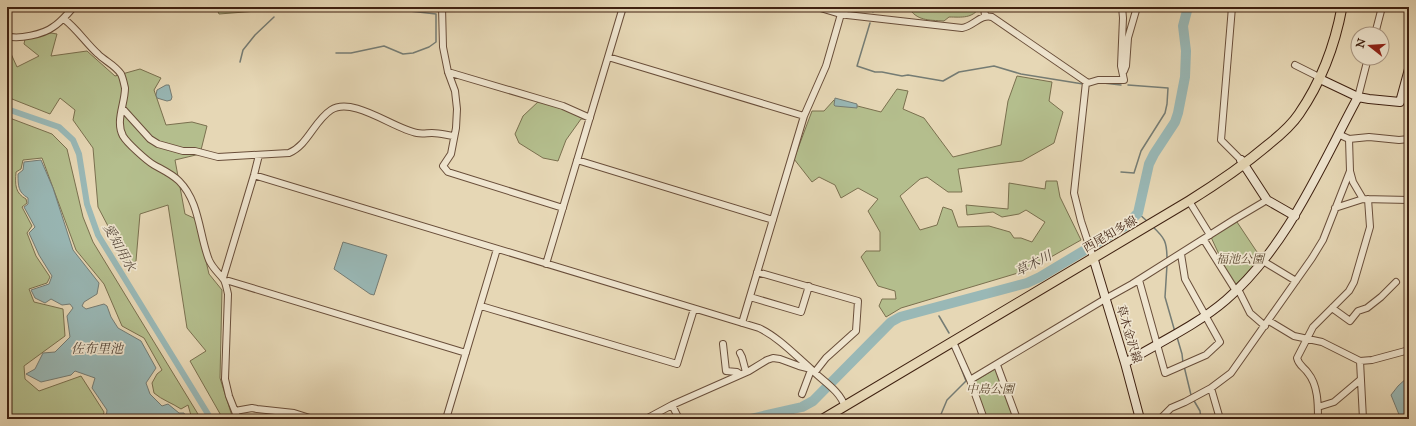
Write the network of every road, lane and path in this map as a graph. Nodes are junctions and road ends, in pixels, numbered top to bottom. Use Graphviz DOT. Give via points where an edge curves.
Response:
graph roads {
  1 [pos="74,7"];
  2 [pos="442,7"];
  3 [pos="623,7"];
  4 [pos="817,7"];
  5 [pos="843,7"];
  6 [pos="984,7"];
  7 [pos="1122,7"];
  8 [pos="1137,7"];
  9 [pos="1232,7"];
  10 [pos="1342,7"];
  11 [pos="1382,7"];
  12 [pos="841,14"];
  13 [pos="985,16"];
  14 [pos="64,19"];
  15 [pos="1377,26"];
  16 [pos="7,36"];
  17 [pos="608,57"];
  18 [pos="1295,65"];
  19 [pos="1366,66"];
  20 [pos="1409,69"];
  21 [pos="448,72"];
  22 [pos="1123,72"];
  23 [pos="1320,78"];
  24 [pos="1086,82"];
  25 [pos="1358,97"];
  26 [pos="122,108"];
  27 [pos="804,116"];
  28 [pos="590,118"];
  29 [pos="1338,134"];
  30 [pos="454,136"];
  31 [pos="1350,139"];
  32 [pos="1409,139"];
  33 [pos="259,155"];
  34 [pos="577,160"];
  35 [pos="1243,163"];
  36 [pos="1350,171"];
  37 [pos="254,175"];
  38 [pos="1365,199"];
  39 [pos="1267,200"];
  40 [pos="1409,200"];
  41 [pos="1189,201"];
  42 [pos="563,208"];
  43 [pos="1335,208"];
  44 [pos="1295,216"];
  45 [pos="773,220"];
  46 [pos="1210,235"];
  47 [pos="1204,240"];
  48 [pos="497,248"];
  49 [pos="1093,254"];
  50 [pos="1181,254"];
  51 [pos="1263,261"];
  52 [pos="546,264"];
  53 [pos="757,272"];
  54 [pos="224,280"];
  55 [pos="1139,280"];
  56 [pos="1296,281"];
  57 [pos="1396,282"];
  58 [pos="809,286"];
  59 [pos="1237,290"];
  60 [pos="750,297"];
  61 [pos="1105,299"];
  62 [pos="481,306"];
  63 [pos="1332,308"];
  64 [pos="694,309"];
  65 [pos="1205,316"];
  66 [pos="742,323"];
  67 [pos="1267,323"];
  68 [pos="1306,338"];
  69 [pos="953,342"];
  70 [pos="723,344"];
  71 [pos="1156,344"];
  72 [pos="1409,350"];
  73 [pos="466,353"];
  74 [pos="740,353"];
  75 [pos="1360,361"];
  76 [pos="1126,363"];
  77 [pos="997,365"];
  78 [pos="812,371"];
  79 [pos="743,373"];
  80 [pos="970,380"];
  81 [pos="1360,380"];
  82 [pos="1211,388"];
  83 [pos="802,394"];
  84 [pos="672,405"];
  85 [pos="845,407"];
  86 [pos="1318,407"];
  87 [pos="235,411"];
  88 [pos="238,419"];
  89 [pos="312,419"];
  90 [pos="446,419"];
  91 [pos="646,419"];
  92 [pos="679,419"];
  93 [pos="823,419"];
  94 [pos="984,419"];
  95 [pos="1017,419"];
  96 [pos="1140,419"];
  97 [pos="1160,419"];
  98 [pos="1220,419"];
  99 [pos="1318,419"];
  100 [pos="1363,419"];
  1 -- 14 [label="street"];
  2 -- 21 [label="street" via="443,47"];
  3 -- 17 [label="street"];
  4 -- 12 [label="street"];
  5 -- 12 [label="street"];
  6 -- 13 [label="street"];
  7 -- 22 [label="street"];
  8 -- 22 [label="street" via="1128,38 1126,66"];
  9 -- 35 [label="street" via="1221,140"];
  10 -- 23 [label="main road, 西尾知多線"];
  11 -- 15 [label="street"];
  12 -- 13 [label="street" via="962,28"];
  12 -- 27 [label="street" via="826,66"];
  13 -- 24 [label="street" via="996,19"];
  14 -- 16 [label="street" via="47,31 19,37"];
  14 -- 26 [label="street" via="98,55 121,74 125,89"];
  17 -- 27 [label="street"];
  17 -- 28 [label="street"];
  18 -- 23 [label="street"];
  19 -- 25 [label="street"];
  20 -- 25 [label="street" via="1400,102"];
  21 -- 28 [label="street" via="562,106"];
  21 -- 30 [label="street" via="455,91 457,109"];
  22 -- 24 [label="street" via="1124,80"];
  23 -- 25 [label="street"];
  23 -- 35 [label="main road, 西尾知多線" via="1298,115 1280,135"];
  24 -- 49 [label="street" via="1074,193"];
  25 -- 29 [label="street"];
  26 -- 33 [label="street" via="150,139 158,144 218,157"];
  26 -- 54 [label="street" via="120,129 124,137 153,165 174,176 187,191 200,224 210,262"];
  27 -- 45 [label="street"];
  28 -- 34 [label="street"];
  29 -- 31 [label="street"];
  29 -- 44 [label="street"];
  30 -- 33 [label="street" via="417,133 371,114 339,106 328,112 293,151"];
  30 -- 42 [label="street" via="451,154 443,166 448,172"];
  31 -- 32 [label="street"];
  31 -- 36 [label="street"];
  33 -- 37 [label="street"];
  34 -- 42 [label="street"];
  34 -- 45 [label="street"];
  35 -- 39 [label="street"];
  35 -- 41 [label="main road, 西尾知多線"];
  36 -- 38 [label="street" via="1353,182"];
  36 -- 43 [label="street"];
  37 -- 48 [label="street"];
  37 -- 54 [label="street"];
  38 -- 40 [label="street"];
  38 -- 43 [label="street"];
  38 -- 63 [label="street" via="1370,227 1354,282"];
  39 -- 44 [label="street"];
  39 -- 46 [label="street"];
  41 -- 46 [label="street"];
  41 -- 49 [label="main road, 西尾知多線"];
  42 -- 52 [label="street"];
  43 -- 56 [label="street" via="1323,240"];
  44 -- 51 [label="street"];
  45 -- 53 [label="street"];
  46 -- 47 [label="street"];
  47 -- 50 [label="street"];
  47 -- 59 [label="street"];
  48 -- 52 [label="street"];
  48 -- 62 [label="street"];
  49 -- 61 [label="street, 草木金沢線"];
  49 -- 69 [label="main road, 西尾知多線"];
  50 -- 55 [label="street"];
  50 -- 65 [label="street" via="1185,279"];
  51 -- 56 [label="street"];
  51 -- 59 [label="street"];
  52 -- 64 [label="street"];
  53 -- 58 [label="street"];
  53 -- 60 [label="street"];
  54 -- 73 [label="street"];
  54 -- 87 [label="street" via="228,294 225,379"];
  55 -- 61 [label="street"];
  55 -- 71 [label="street"];
  56 -- 67 [label="street"];
  57 -- 63 [label="street" via="1367,308 1358,311 1350,321"];
  58 -- 60 [label="street" via="801,312"];
  58 -- 78 [label="street" via="858,301 856,331"];
  59 -- 65 [label="street"];
  59 -- 67 [label="street" via="1250,314"];
  60 -- 66 [label="street"];
  61 -- 76 [label="street, 草木金沢線"];
  61 -- 77 [label="street"];
  62 -- 64 [label="street" via="677,364"];
  62 -- 73 [label="street"];
  63 -- 68 [label="street" via="1312,327"];
  64 -- 66 [label="street"];
  65 -- 71 [label="street"];
  65 -- 71 [label="street" via="1220,342 1206,355 1164,373"];
  66 -- 78 [label="street" via="768,332"];
  67 -- 68 [label="street" via="1294,336"];
  67 -- 82 [label="street" via="1231,373"];
  68 -- 75 [label="street" via="1322,342"];
  68 -- 86 [label="street" via="1297,358 1299,365 1315,382"];
  69 -- 80 [label="street"];
  69 -- 85 [label="main road, 西尾知多線"];
  70 -- 79 [label="street" via="726,371"];
  71 -- 76 [label="street"];
  72 -- 75 [label="street"];
  73 -- 90 [label="street"];
  74 -- 79 [label="street"];
  75 -- 81 [label="street"];
  76 -- 96 [label="street, 草木金沢線"];
  77 -- 80 [label="street"];
  77 -- 95 [label="street"];
  78 -- 79 [label="street" via="773,358"];
  78 -- 83 [label="street"];
  78 -- 85 [label="street" via="835,391 843,400"];
  79 -- 84 [label="street"];
  80 -- 94 [label="street"];
  81 -- 86 [label="street" via="1334,402"];
  81 -- 100 [label="street"];
  82 -- 97 [label="street" via="1171,408"];
  82 -- 98 [label="street"];
  84 -- 91 [label="street"];
  84 -- 92 [label="street"];
  85 -- 93 [label="main road, 西尾知多線"];
  86 -- 99 [label="street"];
  87 -- 88 [label="street"];
  87 -- 89 [label="street" via="257,409 294,413"];
}
